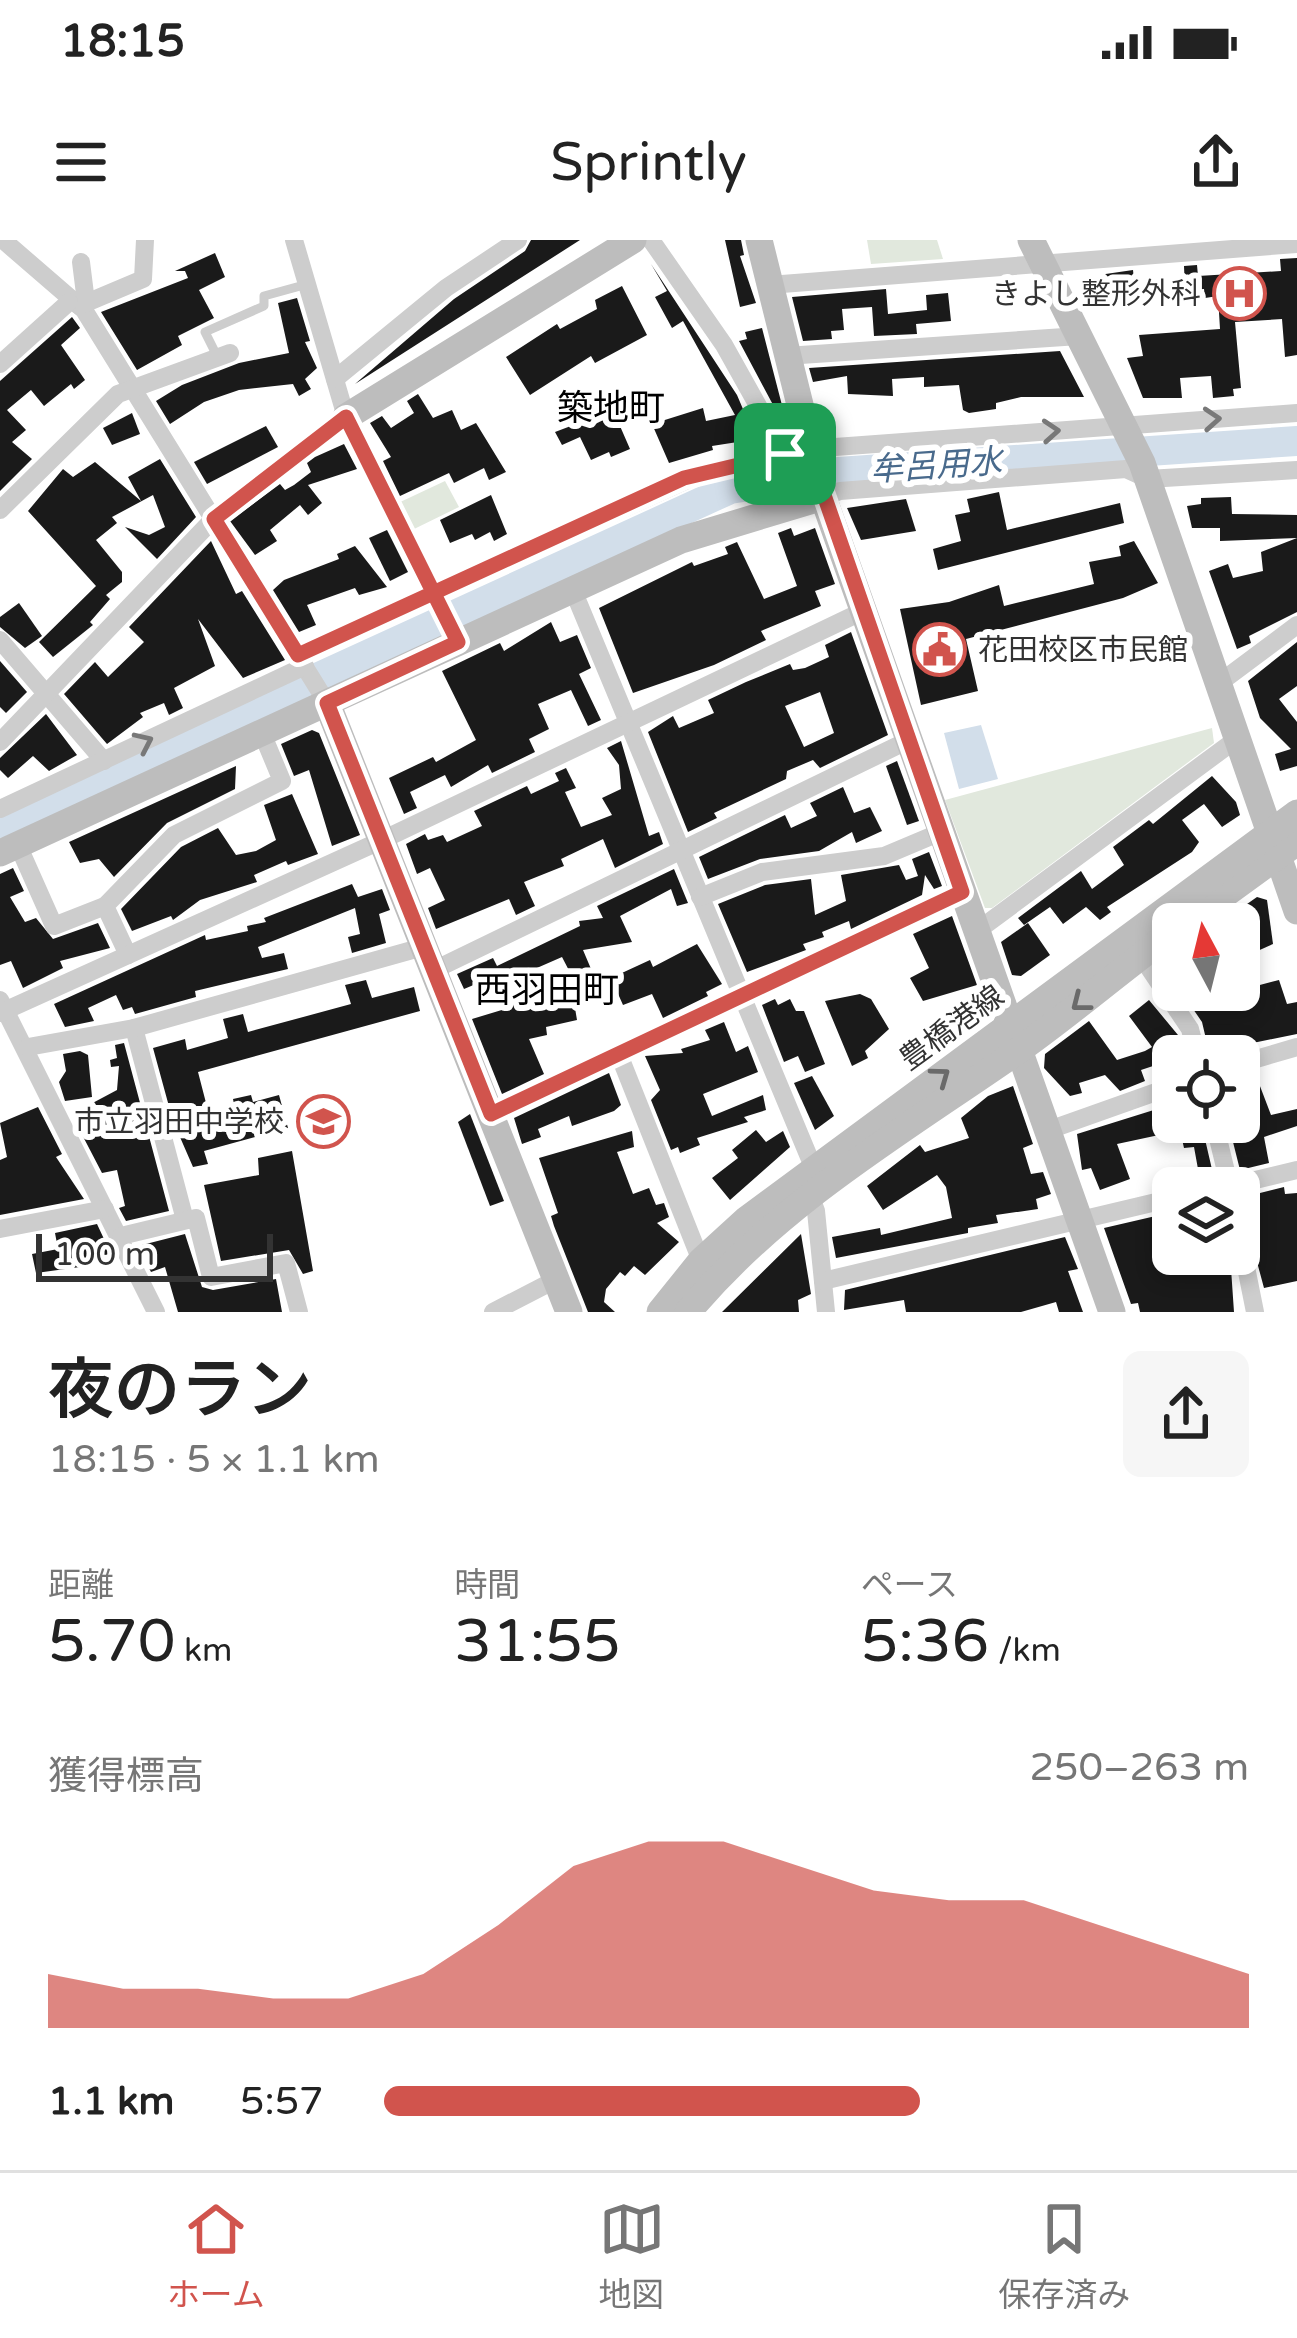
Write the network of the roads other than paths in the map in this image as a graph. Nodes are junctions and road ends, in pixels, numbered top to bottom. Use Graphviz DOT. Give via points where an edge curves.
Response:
graph roads {
  1 [pos="4,240"];
  2 [pos="146,240"];
  3 [pos="294,240"];
  4 [pos="518,240"];
  5 [pos="633,240"];
  6 [pos="651,240"];
  7 [pos="759,240"];
  8 [pos="1297,244"];
  9 [pos="1037,252"];
  10 [pos="81,262"];
  11 [pos="304,285"];
  12 [pos="770,285"];
  13 [pos="78,303"];
  14 [pos="1079,336"];
  15 [pos="224,356"];
  16 [pos="786,356"];
  17 [pos="0,364"];
  18 [pos="335,379"];
  19 [pos="135,389"];
  20 [pos="1297,413"];
  21 [pos="346,417"];
  22 [pos="1138,453"];
  23 [pos="810,470"];
  24 [pos="1297,470"];
  25 [pos="0,510"];
  26 [pos="214,519"];
  27 [pos="572,590"];
  28 [pos="861,612"];
  29 [pos="445,617"];
  30 [pos="1297,625"];
  31 [pos="0,640"];
  32 [pos="311,676"];
  33 [pos="1218,684"];
  34 [pos="44,694"];
  35 [pos="627,726"];
  36 [pos="262,733"];
  37 [pos="1238,738"];
  38 [pos="909,740"];
  39 [pos="0,742"];
  40 [pos="104,761"];
  41 [pos="0,809"];
  42 [pos="1297,812"];
  43 [pos="941,832"];
  44 [pos="380,841"];
  45 [pos="1283,842"];
  46 [pos="9,849"];
  47 [pos="680,852"];
  48 [pos="962,892"];
  49 [pos="700,897"];
  50 [pos="1209,903"];
  51 [pos="105,906"];
  52 [pos="1297,911"];
  53 [pos="977,932"];
  54 [pos="1152,948"];
  55 [pos="128,955"];
  56 [pos="1141,956"];
  57 [pos="427,959"];
  58 [pos="744,996"];
  59 [pos="3,1007"];
  60 [pos="134,1028"];
  61 [pos="1192,1035"];
  62 [pos="1014,1038"];
  63 [pos="28,1047"];
  64 [pos="1297,1047"];
  65 [pos="620,1057"];
  66 [pos="1260,1058"];
  67 [pos="1152,1093"];
  68 [pos="491,1114"];
  69 [pos="1049,1130"];
  70 [pos="1297,1170"];
  71 [pos="1260,1180"];
  72 [pos="812,1182"];
  73 [pos="1152,1202"];
  74 [pos="105,1209"];
  75 [pos="1078,1217"];
  76 [pos="185,1220"];
  77 [pos="0,1229"];
  78 [pos="121,1236"];
  79 [pos="701,1262"];
  80 [pos="1248,1275"];
  81 [pos="557,1279"];
  82 [pos="823,1281"];
  83 [pos="156,1312"];
  84 [pos="299,1312"];
  85 [pos="493,1312"];
  86 [pos="569,1312"];
  87 [pos="660,1312"];
  88 [pos="688,1312"];
  89 [pos="826,1312"];
  90 [pos="1112,1312"];
  91 [pos="1255,1312"];
  1 -- 13 [label="street"];
  2 -- 13 [label="street" via="143,279"];
  3 -- 11 [label="street"];
  4 -- 18 [label="street" via="446,287"];
  5 -- 21 [label="street"];
  6 -- 23 [label="street"];
  7 -- 12 [label="street"];
  8 -- 9 [label="street"];
  9 -- 12 [label="street"];
  9 -- 14 [label="street"];
  10 -- 13 [label="street"];
  11 -- 15 [label="lane" via="264,296 265,306 205,332"];
  11 -- 18 [label="street"];
  12 -- 16 [label="street"];
  13 -- 17 [label="street"];
  13 -- 19 [label="street"];
  14 -- 16 [label="street"];
  14 -- 22 [label="street"];
  15 -- 19 [label="street"];
  16 -- 23 [label="street"];
  18 -- 21 [label="street"];
  19 -- 25 [label="street" via="118,394"];
  19 -- 26 [label="street"];
  22 -- 20 [label="street, one-way"];
  21 -- 26 [label="street"];
  21 -- 29 [label="street"];
  23 -- 22 [label="street, one-way"];
  22 -- 23 [label="street" via="1126,469 840,491"];
  22 -- 24 [label="street"];
  22 -- 33 [label="street"];
  23 -- 27 [label="street" via="726,523"];
  23 -- 28 [label="street"];
  23 -- 29 [label="street" via="684,478"];
  26 -- 32 [label="street"];
  26 -- 34 [label="street"];
  27 -- 29 [label="street"];
  27 -- 35 [label="street"];
  28 -- 35 [label="street"];
  28 -- 38 [label="street"];
  29 -- 32 [label="street"];
  29 -- 32 [label="street"];
  30 -- 33 [label="street"];
  31 -- 34 [label="street"];
  32 -- 36 [label="street"];
  40 -- 32 [label="street, one-way"];
  32 -- 44 [label="street"];
  33 -- 37 [label="street"];
  34 -- 39 [label="street"];
  34 -- 40 [label="street"];
  35 -- 44 [label="street"];
  35 -- 47 [label="street"];
  36 -- 46 [label="street"];
  36 -- 51 [label="street" via="282,781 174,835"];
  37 -- 45 [label="street"];
  37 -- 53 [label="street"];
  38 -- 43 [label="street"];
  38 -- 47 [label="street"];
  40 -- 41 [label="street"];
  42 -- 45 [label="street, 豊橋港線"];
  43 -- 48 [label="street"];
  43 -- 49 [label="street" via="884,856 762,872"];
  44 -- 55 [label="street"];
  44 -- 57 [label="street"];
  45 -- 50 [label="street, 豊橋港線"];
  45 -- 52 [label="street"];
  45 -- 62 [label="street, 豊橋港線"];
  46 -- 51 [label="street" via="54,926"];
  47 -- 49 [label="street"];
  47 -- 57 [label="street"];
  48 -- 53 [label="street"];
  48 -- 58 [label="street"];
  49 -- 58 [label="street"];
  51 -- 55 [label="street"];
  53 -- 62 [label="street"];
  54 -- 56 [label="street, 豊橋港線"];
  55 -- 59 [label="street"];
  56 -- 61 [label="street"];
  56 -- 62 [label="street, 豊橋港線, one-way"];
  57 -- 60 [label="street"];
  57 -- 68 [label="street"];
  58 -- 65 [label="street"];
  58 -- 72 [label="street"];
  59 -- 63 [label="street"];
  60 -- 63 [label="street"];
  60 -- 76 [label="street"];
  62 -- 69 [label="street"];
  62 -- 72 [label="street, 豊橋港線"];
  63 -- 74 [label="street"];
  64 -- 66 [label="street"];
  65 -- 68 [label="street"];
  65 -- 79 [label="street"];
  67 -- 69 [label="street"];
  68 -- 81 [label="street"];
  69 -- 75 [label="street"];
  70 -- 71 [label="street"];
  72 -- 79 [label="street, 豊橋港線"];
  72 -- 82 [label="street"];
  72 -- 88 [label="street, 豊橋港線"];
  73 -- 75 [label="street"];
  74 -- 77 [label="street"];
  74 -- 78 [label="street"];
  75 -- 82 [label="street"];
  75 -- 90 [label="street"];
  76 -- 78 [label="street"];
  76 -- 84 [label="street" via="196,1218 211,1277 286,1263"];
  78 -- 83 [label="street"];
  79 -- 87 [label="street, 豊橋港線"];
  80 -- 91 [label="street"];
  81 -- 85 [label="street"];
  81 -- 86 [label="street"];
  82 -- 89 [label="street"];
}
